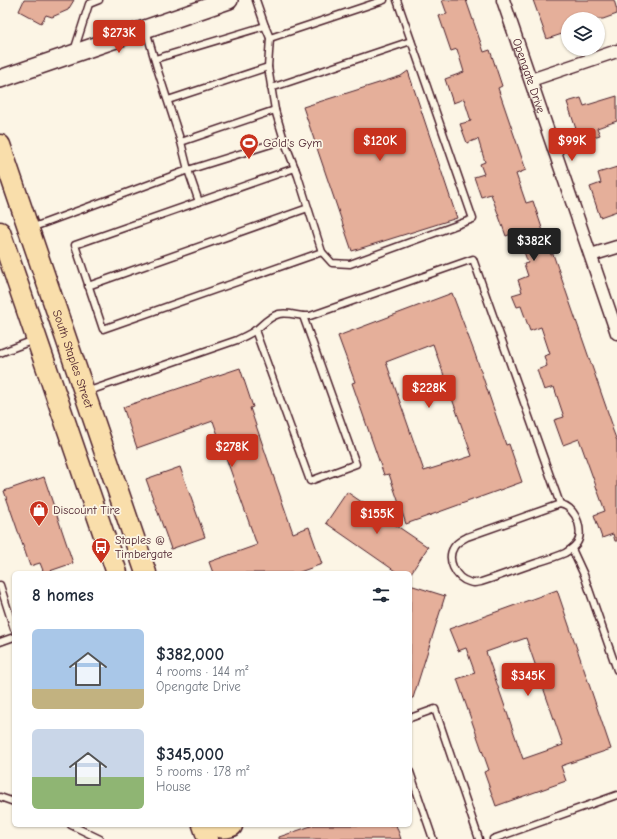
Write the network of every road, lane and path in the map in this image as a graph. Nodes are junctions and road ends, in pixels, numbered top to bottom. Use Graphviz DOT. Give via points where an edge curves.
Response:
graph roads {
  1 [pos="99,0"];
  2 [pos="229,0"];
  3 [pos="256,0"];
  4 [pos="384,0"];
  5 [pos="397,0"];
  6 [pos="503,0"];
  7 [pos="89,2"];
  8 [pos="265,26"];
  9 [pos="146,29"];
  10 [pos="270,38"];
  11 [pos="411,41"];
  12 [pos="617,51"];
  13 [pos="73,54"];
  14 [pos="155,59"];
  15 [pos="268,68"];
  16 [pos="0,79"];
  17 [pos="531,80"];
  18 [pos="271,88"];
  19 [pos="168,100"];
  20 [pos="275,110"];
  21 [pos="284,140"];
  22 [pos="181,142"];
  23 [pos="0,145"];
  24 [pos="295,168"];
  25 [pos="188,170"];
  26 [pos="199,202"];
  27 [pos="308,208"];
  28 [pos="28,228"];
  29 [pos="0,232"];
  30 [pos="617,247"];
  31 [pos="322,252"];
  32 [pos="591,255"];
  33 [pos="88,286"];
  34 [pos="303,316"];
  35 [pos="255,330"];
  36 [pos="617,332"];
  37 [pos="37,339"];
  38 [pos="0,353"];
  39 [pos="85,393"];
  40 [pos="560,504"];
  41 [pos="572,549"];
  42 [pos="116,571"];
  43 [pos="145,571"];
  44 [pos="0,585"];
  45 [pos="12,623"];
  46 [pos="12,638"];
  47 [pos="0,642"];
  48 [pos="617,670"];
  49 [pos="412,717"];
  50 [pos="412,778"];
  51 [pos="617,795"];
  52 [pos="0,797"];
  53 [pos="12,801"];
  54 [pos="75,827"];
  55 [pos="204,827"];
  56 [pos="100,839"];
  57 [pos="208,839"];
  58 [pos="432,839"];
  59 [pos="479,839"];
  60 [pos="493,839"];
  1 -- 7 [label="lane"];
  2 -- 9 [label="street" via="203,6"];
  3 -- 8 [label="lane"];
  4 -- 10 [label="lane"];
  5 -- 11 [label="lane"];
  6 -- 17 [label="street, Opengate Drive"];
  7 -- 13 [label="lane"];
  8 -- 10 [label="lane"];
  8 -- 14 [label="lane"];
  9 -- 13 [label="street"];
  9 -- 14 [label="lane"];
  10 -- 15 [label="lane"];
  11 -- 18 [label="lane"];
  11 -- 31 [label="lane" via="473,219 350,264 332,263"];
  12 -- 17 [label="street"];
  13 -- 16 [label="street"];
  14 -- 19 [label="lane"];
  15 -- 18 [label="lane"];
  15 -- 19 [label="lane"];
  17 -- 32 [label="street, Opengate Drive"];
  18 -- 20 [label="lane"];
  19 -- 22 [label="lane"];
  20 -- 21 [label="lane"];
  20 -- 22 [label="lane"];
  21 -- 24 [label="lane"];
  21 -- 25 [label="lane"];
  22 -- 25 [label="lane"];
  23 -- 28 [label="main road, South Staples Street"];
  24 -- 26 [label="lane"];
  24 -- 27 [label="lane"];
  25 -- 26 [label="lane"];
  25 -- 28 [label="lane"];
  26 -- 33 [label="lane" via="75,245"];
  27 -- 31 [label="lane"];
  27 -- 33 [label="lane"];
  28 -- 39 [label="main road, South Staples Street"];
  29 -- 37 [label="main road"];
  30 -- 32 [label="street"];
  31 -- 33 [label="lane" via="103,328"];
  32 -- 36 [label="street, Opengate Drive"];
  34 -- 35 [label="lane" via="279,314"];
  34 -- 35 [label="lane" via="356,464 310,481"];
  34 -- 40 [label="lane" via="310,316 473,260"];
  35 -- 39 [label="lane" via="237,340"];
  37 -- 38 [label="lane"];
  37 -- 42 [label="main road"];
  39 -- 43 [label="main road, South Staples Street"];
  40 -- 41 [label="lane" via="566,505 572,511 579,527 579,539"];
  40 -- 41 [label="lane" via="463,539 452,551 452,565 460,577 475,583"];
  41 -- 48 [label="lane" via="584,575"];
  44 -- 45 [label="lane"];
  46 -- 47 [label="lane"];
  49 -- 59 [label="lane" via="435,709"];
  50 -- 58 [label="lane"];
  51 -- 60 [label="lane"];
  52 -- 53 [label="lane"];
  54 -- 56 [label="lane"];
  55 -- 57 [label="main road"];
}
